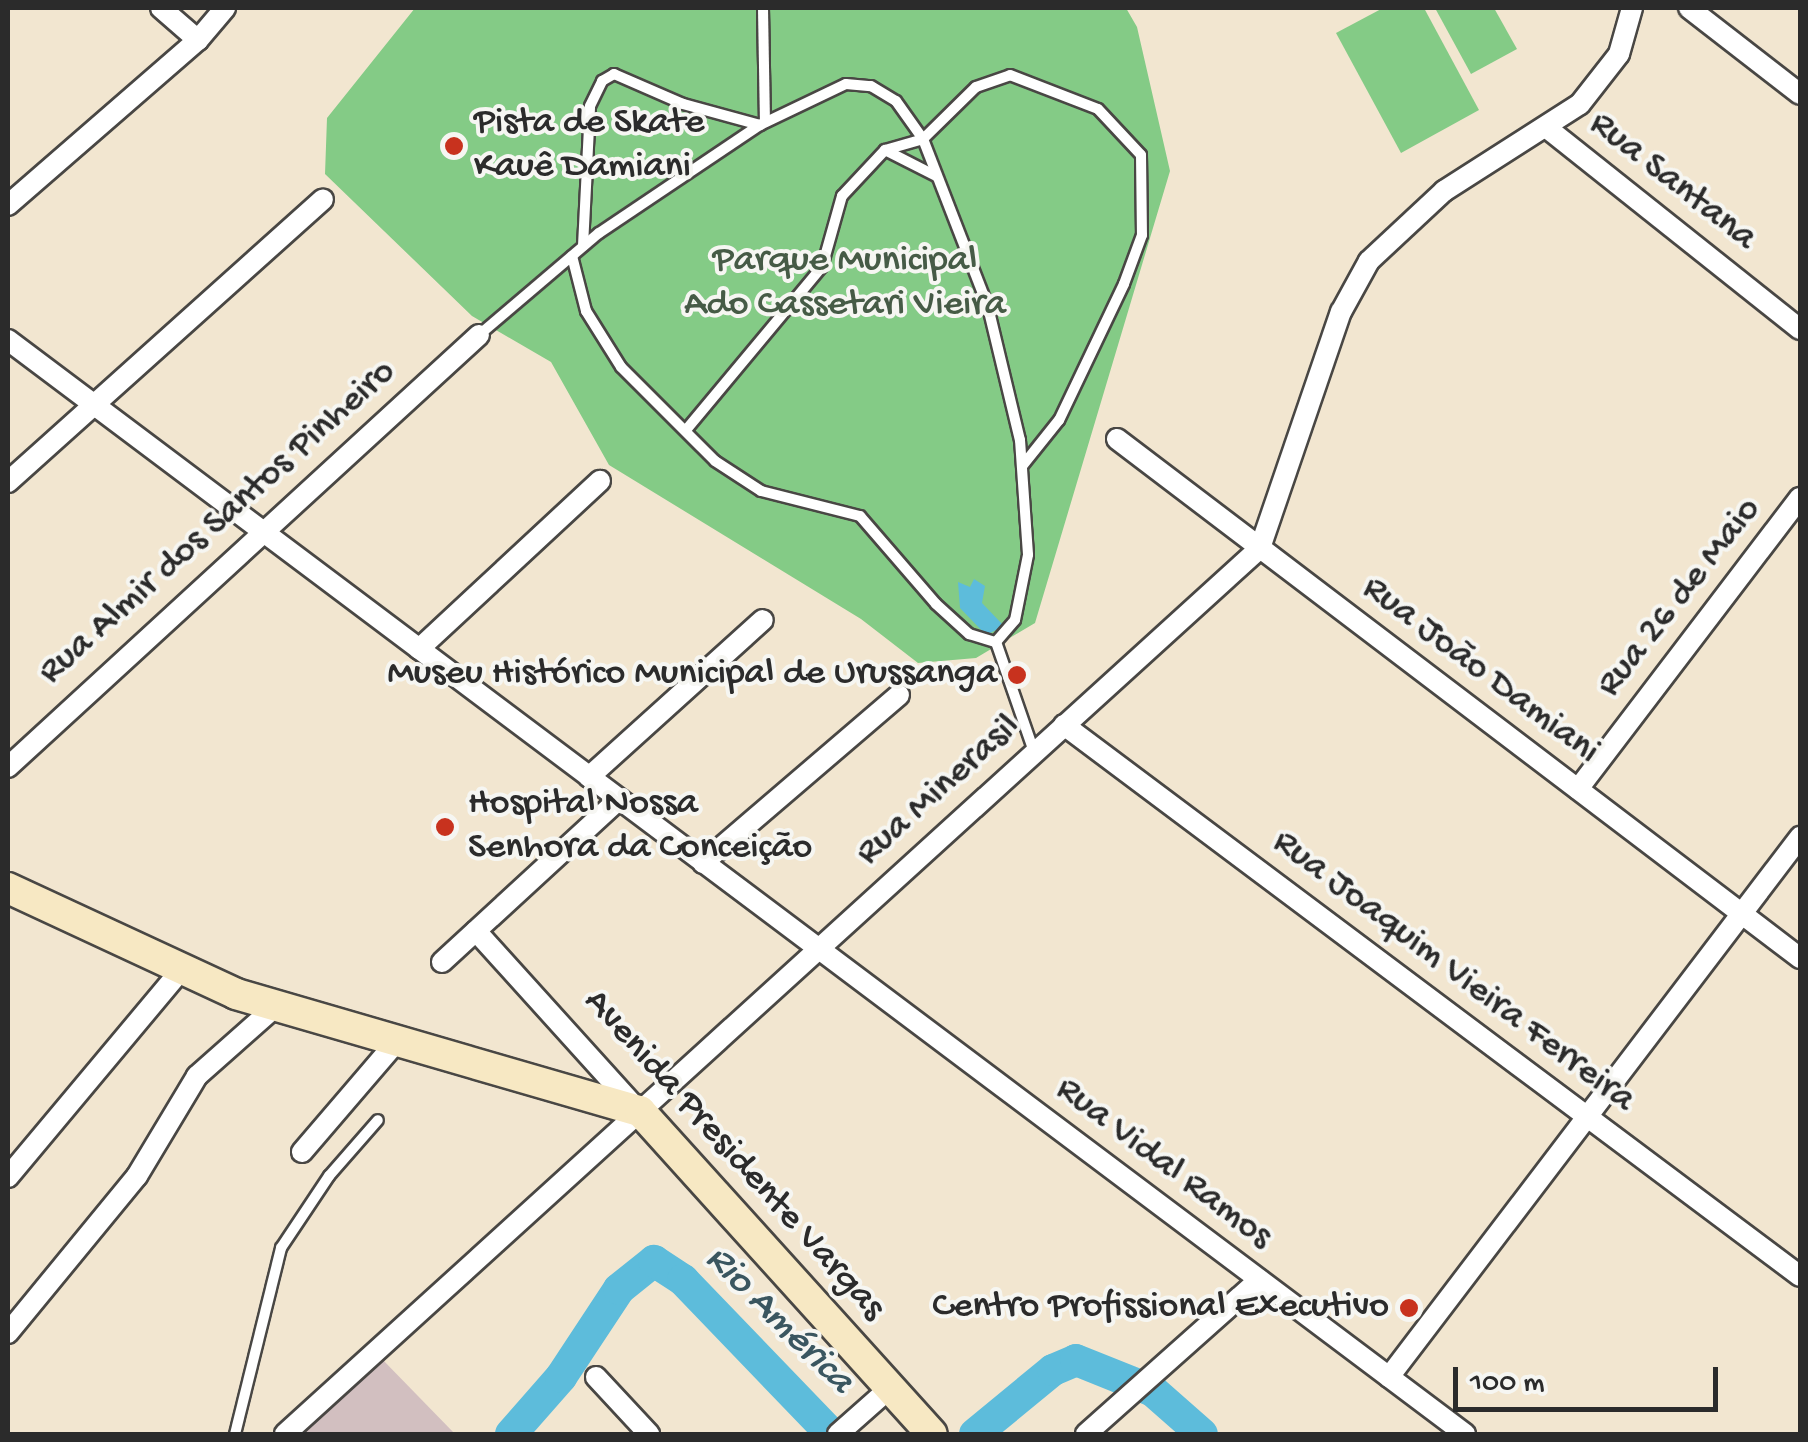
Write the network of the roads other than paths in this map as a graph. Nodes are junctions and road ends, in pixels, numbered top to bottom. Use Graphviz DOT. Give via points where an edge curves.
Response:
graph roads {
  1 [pos="161,8"];
  2 [pos="225,8"];
  3 [pos="763,8"];
  4 [pos="1632,8"];
  5 [pos="1695,9"];
  6 [pos="198,40"];
  7 [pos="1800,94"];
  8 [pos="762,124"];
  9 [pos="1547,128"];
  10 [pos="923,139"];
  11 [pos="884,150"];
  12 [pos="936,176"];
  13 [pos="322,199"];
  14 [pos="8,205"];
  15 [pos="583,246"];
  16 [pos="572,256"];
  17 [pos="1800,328"];
  18 [pos="479,335"];
  19 [pos="8,340"];
  20 [pos="93,405"];
  21 [pos="686,430"];
  22 [pos="1117,439"];
  23 [pos="1023,465"];
  24 [pos="600,481"];
  25 [pos="8,482"];
  26 [pos="1800,498"];
  27 [pos="261,531"];
  28 [pos="1260,548"];
  29 [pos="763,620"];
  30 [pos="996,642"];
  31 [pos="419,649"];
  32 [pos="899,695"];
  33 [pos="1064,725"];
  34 [pos="1034,752"];
  35 [pos="8,767"];
  36 [pos="590,777"];
  37 [pos="1578,789"];
  38 [pos="619,799"];
  39 [pos="1800,837"];
  40 [pos="703,863"];
  41 [pos="8,888"];
  42 [pos="1742,914"];
  43 [pos="476,931"];
  44 [pos="818,949"];
  45 [pos="1800,958"];
  46 [pos="442,962"];
  47 [pos="180,970"];
  48 [pos="276,1006"];
  49 [pos="399,1040"];
  50 [pos="640,1112"];
  51 [pos="1587,1116"];
  52 [pos="378,1120"];
  53 [pos="302,1152"];
  54 [pos="8,1177"];
  55 [pos="1800,1276"];
  56 [pos="1259,1280"];
  57 [pos="8,1334"];
  58 [pos="596,1377"];
  59 [pos="1389,1378"];
  60 [pos="890,1388"];
  61 [pos="842,1431"];
  62 [pos="234,1434"];
  63 [pos="285,1434"];
  64 [pos="649,1434"];
  65 [pos="932,1434"];
  66 [pos="1086,1434"];
  67 [pos="1465,1434"];
  1 -- 6 [label="street"];
  2 -- 6 [label="street"];
  3 -- 8 [label="lane"];
  4 -- 9 [label="street" via="1630,27 1602,82"];
  5 -- 7 [label="street"];
  6 -- 14 [label="street"];
  8 -- 10 [label="lane" via="846,84 871,86 896,101"];
  8 -- 15 [label="lane"];
  8 -- 15 [label="lane" via="683,104 614,74 602,82 590,106"];
  9 -- 17 [label="street, Rua Santana"];
  9 -- 28 [label="street" via="1444,191 1370,261 1341,312"];
  10 -- 11 [label="lane"];
  10 -- 12 [label="lane"];
  10 -- 23 [label="lane" via="976,87 1010,75 1098,109 1140,155 1142,235 1130,268 1059,420"];
  11 -- 12 [label="lane"];
  11 -- 21 [label="lane" via="842,196 822,268"];
  12 -- 23 [label="lane" via="988,307"];
  13 -- 20 [label="street"];
  15 -- 16 [label="lane"];
  16 -- 18 [label="lane"];
  16 -- 21 [label="lane" via="586,311 606,346"];
  18 -- 27 [label="street, Rua Almir dos Santos Pinheiro"];
  19 -- 20 [label="street, Rua Vidal Ramos"];
  20 -- 25 [label="street"];
  20 -- 27 [label="street, Rua Vidal Ramos"];
  21 -- 30 [label="lane" via="715,460 762,490 860,516 936,604 970,634"];
  22 -- 28 [label="street, Rua João Damiani"];
  23 -- 30 [label="lane" via="1028,555 1015,620"];
  24 -- 31 [label="street"];
  26 -- 37 [label="street, Rua 26 de Maio"];
  27 -- 31 [label="street, Rua Vidal Ramos"];
  27 -- 35 [label="street, Rua Almir dos Santos Pinheiro"];
  28 -- 33 [label="street, Rua Minerasil"];
  28 -- 37 [label="street, Rua João Damiani"];
  29 -- 36 [label="street"];
  30 -- 34 [label="lane"];
  31 -- 36 [label="street, Rua Vidal Ramos"];
  32 -- 40 [label="street"];
  33 -- 34 [label="street, Rua Minerasil"];
  33 -- 51 [label="street, Rua Joaquim Vieira Ferreira"];
  34 -- 44 [label="street, Rua Minerasil"];
  36 -- 38 [label="street, Rua Vidal Ramos"];
  37 -- 42 [label="street, Rua João Damiani"];
  38 -- 40 [label="street, Rua Vidal Ramos"];
  38 -- 43 [label="street"];
  39 -- 42 [label="street"];
  40 -- 44 [label="street, Rua Vidal Ramos"];
  41 -- 47 [label="street"];
  42 -- 45 [label="street, Rua João Damiani"];
  42 -- 51 [label="street"];
  43 -- 46 [label="street"];
  43 -- 50 [label="street, Avenida Presidente Vargas"];
  44 -- 50 [label="street, Rua Minerasil"];
  44 -- 56 [label="street, Rua Vidal Ramos"];
  47 -- 48 [label="street"];
  47 -- 54 [label="street"];
  48 -- 49 [label="street"];
  48 -- 57 [label="street" via="197,1076 137,1176"];
  49 -- 50 [label="street"];
  49 -- 53 [label="street"];
  50 -- 60 [label="street, Avenida Presidente Vargas"];
  50 -- 63 [label="street, Rua Minerasil"];
  51 -- 55 [label="street, Rua Joaquim Vieira Ferreira"];
  51 -- 59 [label="street"];
  52 -- 62 [label="lane" via="329,1176 281,1248"];
  56 -- 59 [label="street, Rua Vidal Ramos"];
  56 -- 66 [label="street"];
  58 -- 64 [label="street"];
  59 -- 67 [label="street, Rua Vidal Ramos"];
  60 -- 61 [label="street"];
  60 -- 65 [label="street, Avenida Presidente Vargas"];
}
